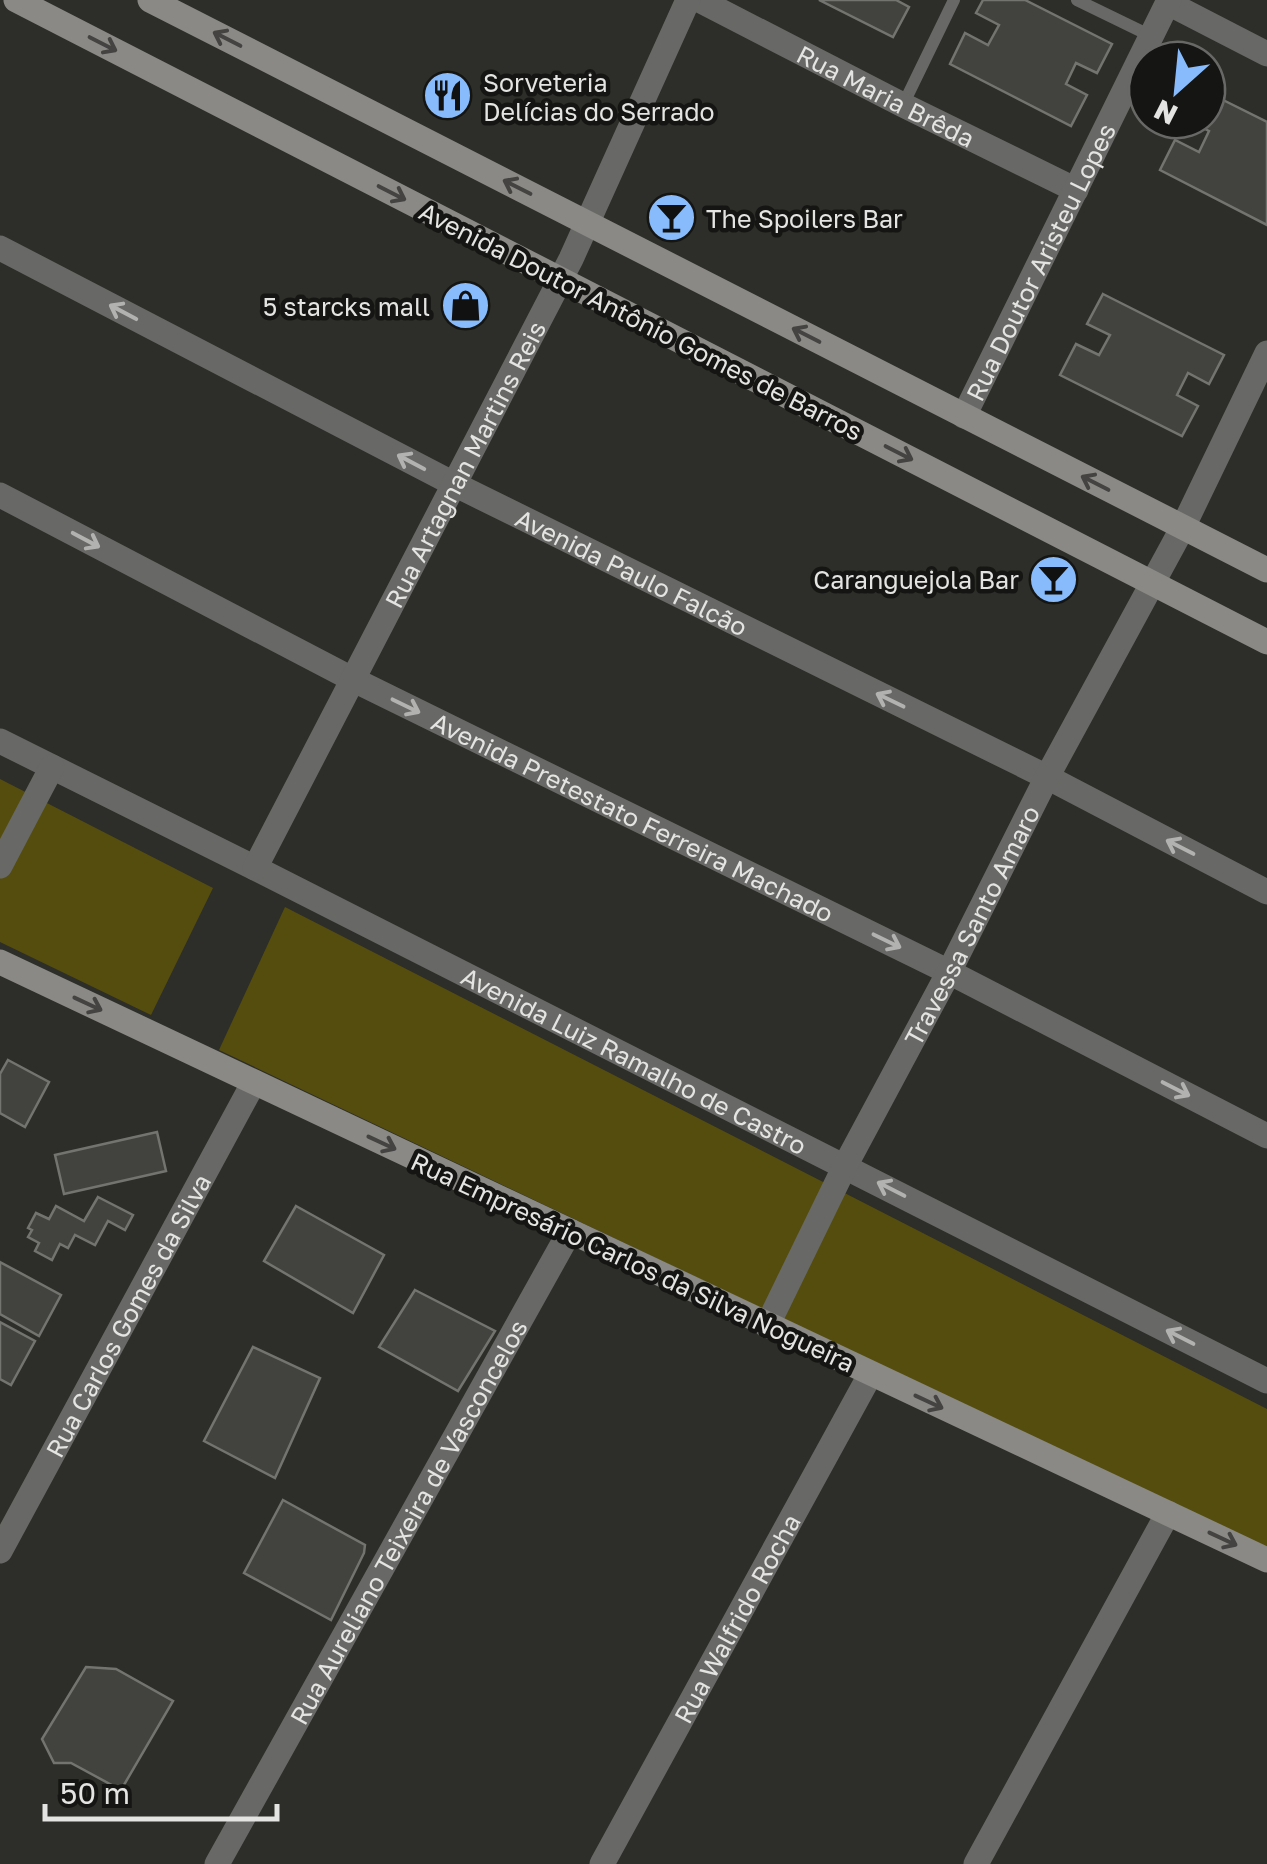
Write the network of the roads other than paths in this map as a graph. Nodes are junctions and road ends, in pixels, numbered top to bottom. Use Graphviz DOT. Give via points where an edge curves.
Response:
graph roads {
  1 [pos="16,0"];
  2 [pos="688,0"];
  3 [pos="699,0"];
  4 [pos="954,0"];
  5 [pos="1077,0"];
  6 [pos="1168,1"];
  7 [pos="166,4"];
  8 [pos="1151,36"];
  9 [pos="1267,54"];
  10 [pos="903,106"];
  11 [pos="1076,190"];
  12 [pos="588,224"];
  13 [pos="0,248"];
  14 [pos="560,279"];
  15 [pos="1267,353"];
  16 [pos="964,416"];
  17 [pos="454,484"];
  18 [pos="0,496"];
  19 [pos="1182,527"];
  20 [pos="1267,570"];
  21 [pos="1151,582"];
  22 [pos="1267,642"];
  23 [pos="354,680"];
  24 [pos="0,742"];
  25 [pos="52,767"];
  26 [pos="1047,778"];
  27 [pos="0,866"];
  28 [pos="256,868"];
  29 [pos="1267,892"];
  30 [pos="0,962"];
  31 [pos="949,972"];
  32 [pos="254,1082"];
  33 [pos="1267,1136"];
  34 [pos="845,1166"];
  35 [pos="570,1232"];
  36 [pos="767,1326"];
  37 [pos="870,1375"];
  38 [pos="1267,1381"];
  39 [pos="1168,1513"];
  40 [pos="0,1551"];
  41 [pos="1267,1560"];
  42 [pos="216,1864"];
  43 [pos="602,1864"];
  44 [pos="976,1864"];
  1 -- 14 [label="main road, Avenida Doutor Antônio Gomes de Barros, one-way"];
  2 -- 12 [label="street, Rua Artagnan Martins Reis"];
  3 -- 10 [label="street, Rua Maria Brêda"];
  4 -- 10 [label="lane"];
  5 -- 8 [label="lane"];
  6 -- 8 [label="street, Rua Doutor Aristeu Lopes"];
  6 -- 9 [label="street"];
  12 -- 7 [label="main road, one-way"];
  8 -- 11 [label="street, Rua Doutor Aristeu Lopes"];
  10 -- 11 [label="street, Rua Maria Brêda"];
  11 -- 16 [label="street, Rua Doutor Aristeu Lopes"];
  12 -- 14 [label="street, Rua Artagnan Martins Reis"];
  16 -- 12 [label="main road, one-way"];
  17 -- 13 [label="street, Avenida Paulo Falcão, one-way"];
  14 -- 17 [label="street, Rua Artagnan Martins Reis"];
  14 -- 21 [label="main road, Avenida Doutor Antônio Gomes de Barros, one-way"];
  15 -- 19 [label="street, Travessa Santo Amaro"];
  19 -- 16 [label="main road, one-way"];
  17 -- 23 [label="street, Rua Artagnan Martins Reis"];
  26 -- 17 [label="street, Avenida Paulo Falcão, one-way"];
  18 -- 23 [label="street, Avenida Pretestato Ferreira Machado, one-way"];
  19 -- 20 [label="main road"];
  19 -- 21 [label="street, Travessa Santo Amaro"];
  21 -- 22 [label="main road, Avenida Doutor Antônio Gomes de Barros"];
  21 -- 26 [label="street, Travessa Santo Amaro"];
  23 -- 28 [label="street, Rua Artagnan Martins Reis"];
  23 -- 31 [label="street, Avenida Pretestato Ferreira Machado, one-way"];
  24 -- 25 [label="street, Avenida Luiz Ramalho de Castro"];
  25 -- 27 [label="street"];
  25 -- 28 [label="street, Avenida Luiz Ramalho de Castro"];
  29 -- 26 [label="street, Avenida Paulo Falcão, one-way"];
  26 -- 31 [label="street, Travessa Santo Amaro"];
  28 -- 34 [label="street, Avenida Luiz Ramalho de Castro"];
  30 -- 32 [label="main road, Rua Empresário Carlos da Silva Nogueira, one-way"];
  31 -- 33 [label="street, Avenida Pretestato Ferreira Machado, one-way"];
  31 -- 34 [label="street, Travessa Santo Amaro"];
  32 -- 35 [label="main road, Rua Empresário Carlos da Silva Nogueira, one-way"];
  32 -- 40 [label="street, Rua Carlos Gomes da Silva"];
  34 -- 36 [label="street, Travessa Santo Amaro"];
  38 -- 34 [label="street, Avenida Luiz Ramalho de Castro, one-way"];
  35 -- 36 [label="main road, Rua Empresário Carlos da Silva Nogueira"];
  35 -- 42 [label="street, Rua Aureliano Teixeira de Vasconcelos"];
  36 -- 37 [label="main road, Rua Empresário Carlos da Silva Nogueira"];
  37 -- 39 [label="main road, Rua Empresário Carlos da Silva Nogueira, one-way"];
  37 -- 43 [label="street, Rua Walfrido Rocha"];
  39 -- 41 [label="main road, Rua Empresário Carlos da Silva Nogueira, one-way"];
  39 -- 44 [label="street"];
}
